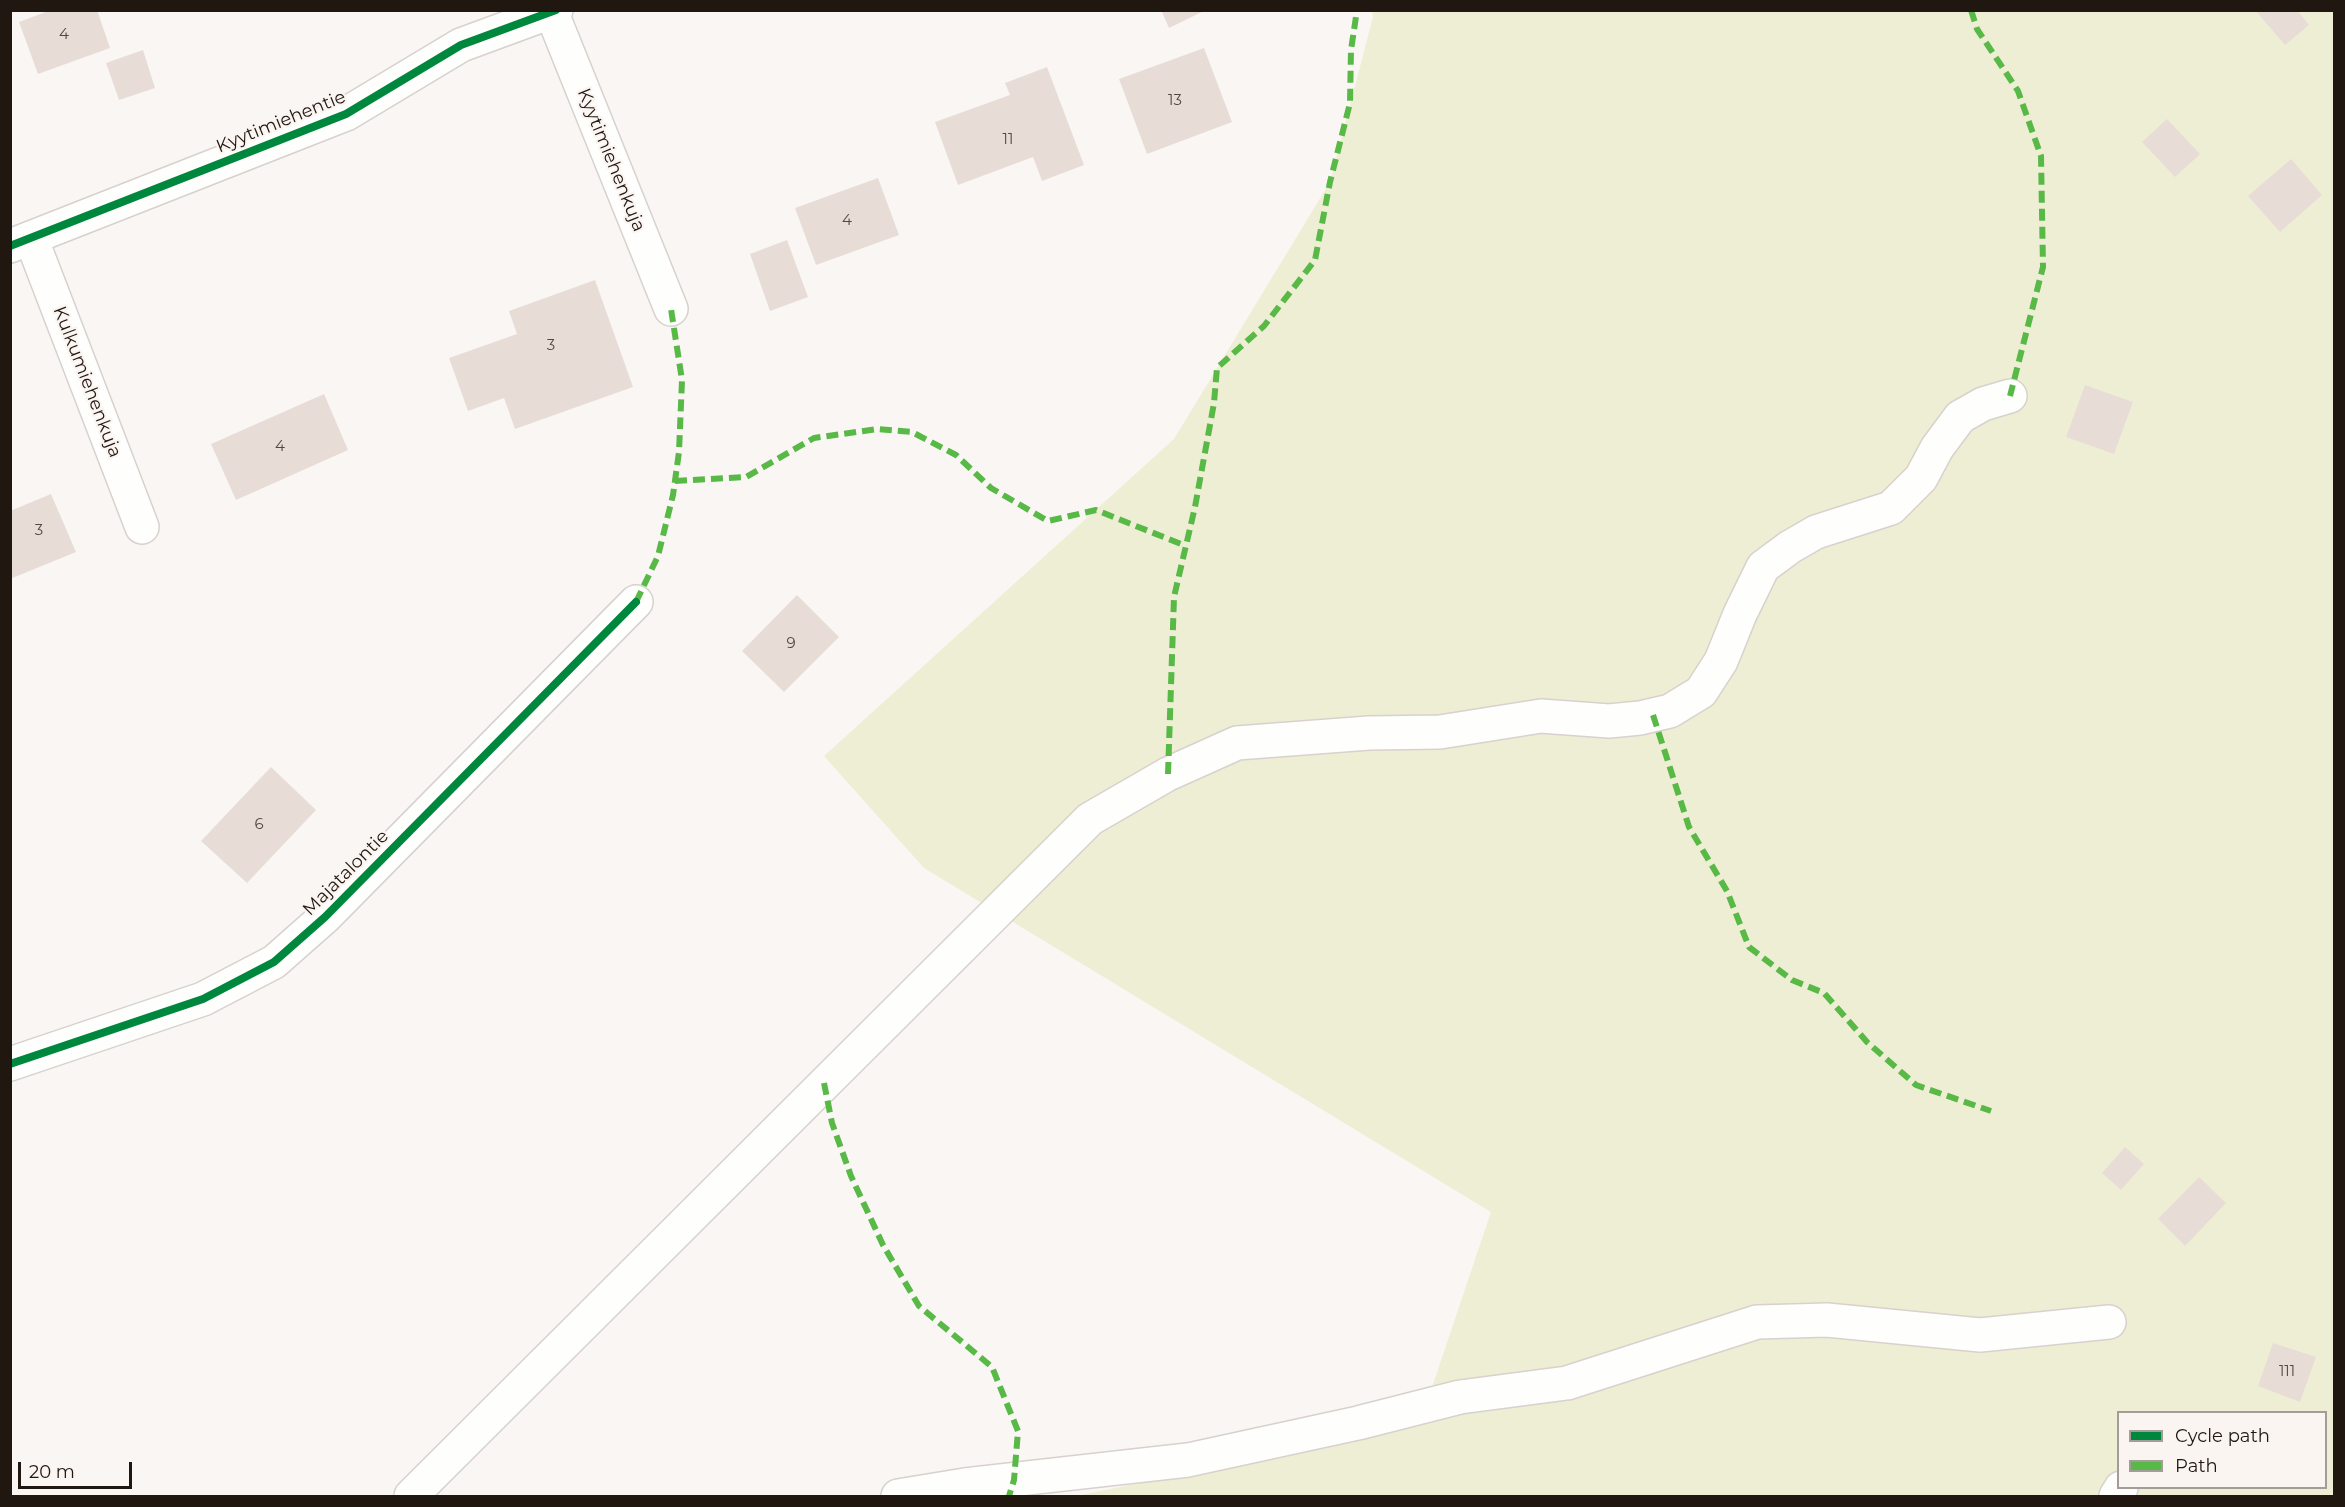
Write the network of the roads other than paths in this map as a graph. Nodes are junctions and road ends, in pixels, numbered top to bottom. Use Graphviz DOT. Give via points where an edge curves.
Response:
graph roads {
  1 [pos="556,10"];
  2 [pos="551,11"];
  3 [pos="21,242"];
  4 [pos="671,309"];
  5 [pos="2010,396"];
  6 [pos="142,527"];
  7 [pos="636,602"];
  8 [pos="10,1064"];
  9 [pos="2109,1322"];
  10 [pos="411,1497"];
  11 [pos="898,1497"];
  1 -- 2 [label="street, Kyytimiehentie"];
  2 -- 3 [label="street, Kyytimiehentie" via="461,45 346,114"];
  2 -- 4 [label="street, Kyytimiehenkuja"];
  3 -- 6 [label="street, Kulkumiehenkuja"];
  5 -- 10 [label="street" via="1983,404 1960,417 1936,448 1922,478 1891,508 1816,532 1763,567 1721,661 1701,692 1670,711 1609,721 1541,716 1440,732 1237,743 1168,774 1090,819"];
  7 -- 8 [label="street, Majatalontie" via="325,917 274,962 203,999"];
  9 -- 11 [label="street" via="1980,1335 1827,1320 1757,1322 1568,1383 1460,1397 1188,1460 965,1485"];
}
